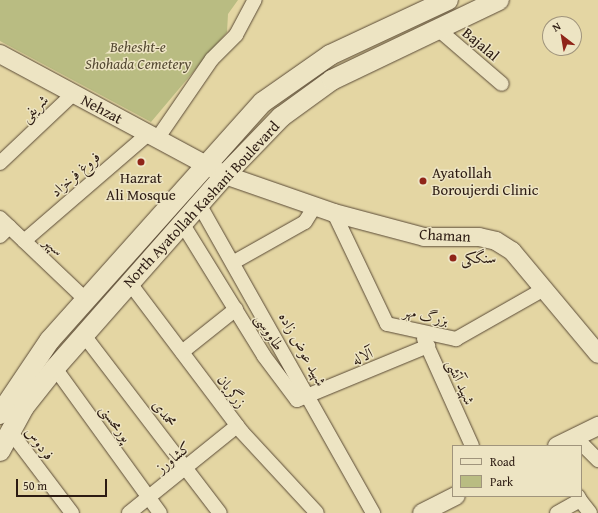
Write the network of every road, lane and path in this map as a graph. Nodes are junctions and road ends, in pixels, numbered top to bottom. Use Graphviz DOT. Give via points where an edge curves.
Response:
graph roads {
  1 [pos="255,0"];
  2 [pos="448,0"];
  3 [pos="499,0"];
  4 [pos="438,30"];
  5 [pos="0,54"];
  6 [pos="502,84"];
  7 [pos="73,94"];
  8 [pos="153,136"];
  9 [pos="0,163"];
  10 [pos="205,164"];
  11 [pos="225,175"];
  12 [pos="199,204"];
  13 [pos="314,206"];
  14 [pos="334,213"];
  15 [pos="182,223"];
  16 [pos="3,227"];
  17 [pos="24,241"];
  18 [pos="234,262"];
  19 [pos="129,282"];
  20 [pos="544,289"];
  21 [pos="85,299"];
  22 [pos="236,309"];
  23 [pos="420,332"];
  24 [pos="83,334"];
  25 [pos="428,346"];
  26 [pos="182,352"];
  27 [pos="598,354"];
  28 [pos="55,368"];
  29 [pos="310,396"];
  30 [pos="237,426"];
  31 [pos="598,426"];
  32 [pos="2,437"];
  33 [pos="575,437"];
  34 [pos="472,445"];
  35 [pos="559,445"];
  36 [pos="598,460"];
  37 [pos="187,469"];
  38 [pos="454,497"];
  39 [pos="149,498"];
  40 [pos="579,498"];
  41 [pos="72,513"];
  42 [pos="129,513"];
  43 [pos="160,513"];
  44 [pos="220,513"];
  45 [pos="317,513"];
  46 [pos="373,513"];
  47 [pos="422,513"];
  48 [pos="557,513"];
  49 [pos="590,513"];
  1 -- 8 [label="street, فروغ فرخزاد" via="236,35 212,59"];
  2 -- 10 [label="main road, North Ayatollah Kashani Boulevard" via="307,69 263,102"];
  3 -- 4 [label="main road, North Ayatollah Kashani Boulevard"];
  4 -- 6 [label="street, Bajalal"];
  4 -- 11 [label="main road, North Ayatollah Kashani Boulevard" via="318,89 281,117"];
  5 -- 7 [label="street, Nehzat"];
  7 -- 8 [label="street, Nehzat"];
  7 -- 9 [label="street, شریفی"];
  8 -- 10 [label="street, Nehzat"];
  8 -- 17 [label="street, فروغ فرخزاد"];
  10 -- 11 [label="street, Nehzat"];
  10 -- 21 [label="main road, North Ayatollah Kashani Boulevard"];
  11 -- 12 [label="main road, North Ayatollah Kashani Boulevard"];
  11 -- 13 [label="street, Chaman"];
  12 -- 15 [label="main road, North Ayatollah Kashani Boulevard"];
  12 -- 18 [label="street, شهید عوض زاده"];
  13 -- 14 [label="street, Chaman"];
  13 -- 18 [label="street" via="305,222"];
  14 -- 20 [label="street, Chaman" via="424,237 479,237 496,241 512,251"];
  14 -- 23 [label="street, بزرگ مهر" via="387,324"];
  15 -- 19 [label="main road, North Ayatollah Kashani Boulevard"];
  15 -- 22 [label="street, طاووسی"];
  16 -- 17 [label="street, سپهر"];
  17 -- 21 [label="street, سپهر"];
  18 -- 29 [label="street, شهید عوض زاده"];
  19 -- 24 [label="main road, North Ayatollah Kashani Boulevard"];
  19 -- 26 [label="street, زرگریان"];
  20 -- 23 [label="street, بزرگ مهر" via="456,339"];
  20 -- 27 [label="street, Chaman"];
  21 -- 32 [label="main road, North Ayatollah Kashani Boulevard" via="26,372"];
  22 -- 26 [label="street, طاووسی"];
  22 -- 29 [label="street, طاووسی" via="264,356 297,400"];
  23 -- 25 [label="street, شهید آتشی"];
  24 -- 28 [label="main road, North Ayatollah Kashani Boulevard"];
  24 -- 37 [label="street, محمدی"];
  25 -- 29 [label="street, آلاله"];
  25 -- 34 [label="street, شهید آتشی"];
  26 -- 30 [label="street, زرگریان"];
  28 -- 32 [label="main road, North Ayatollah Kashani Boulevard"];
  28 -- 39 [label="street, پورمحسنی"];
  29 -- 46 [label="street, شهید عوض زاده"];
  30 -- 37 [label="street, کشاورز"];
  30 -- 45 [label="street, زرگریان"];
  31 -- 33 [label="street"];
  32 -- 41 [label="street, فردوس"];
  33 -- 35 [label="street"];
  33 -- 36 [label="street"];
  37 -- 39 [label="street, کشاورز"];
  37 -- 44 [label="street, محمدی"];
  38 -- 47 [label="street"];
  39 -- 42 [label="street, کشاورز"];
  39 -- 43 [label="street, پورمحسنی"];
  40 -- 48 [label="street"];
  40 -- 49 [label="street"];
}
